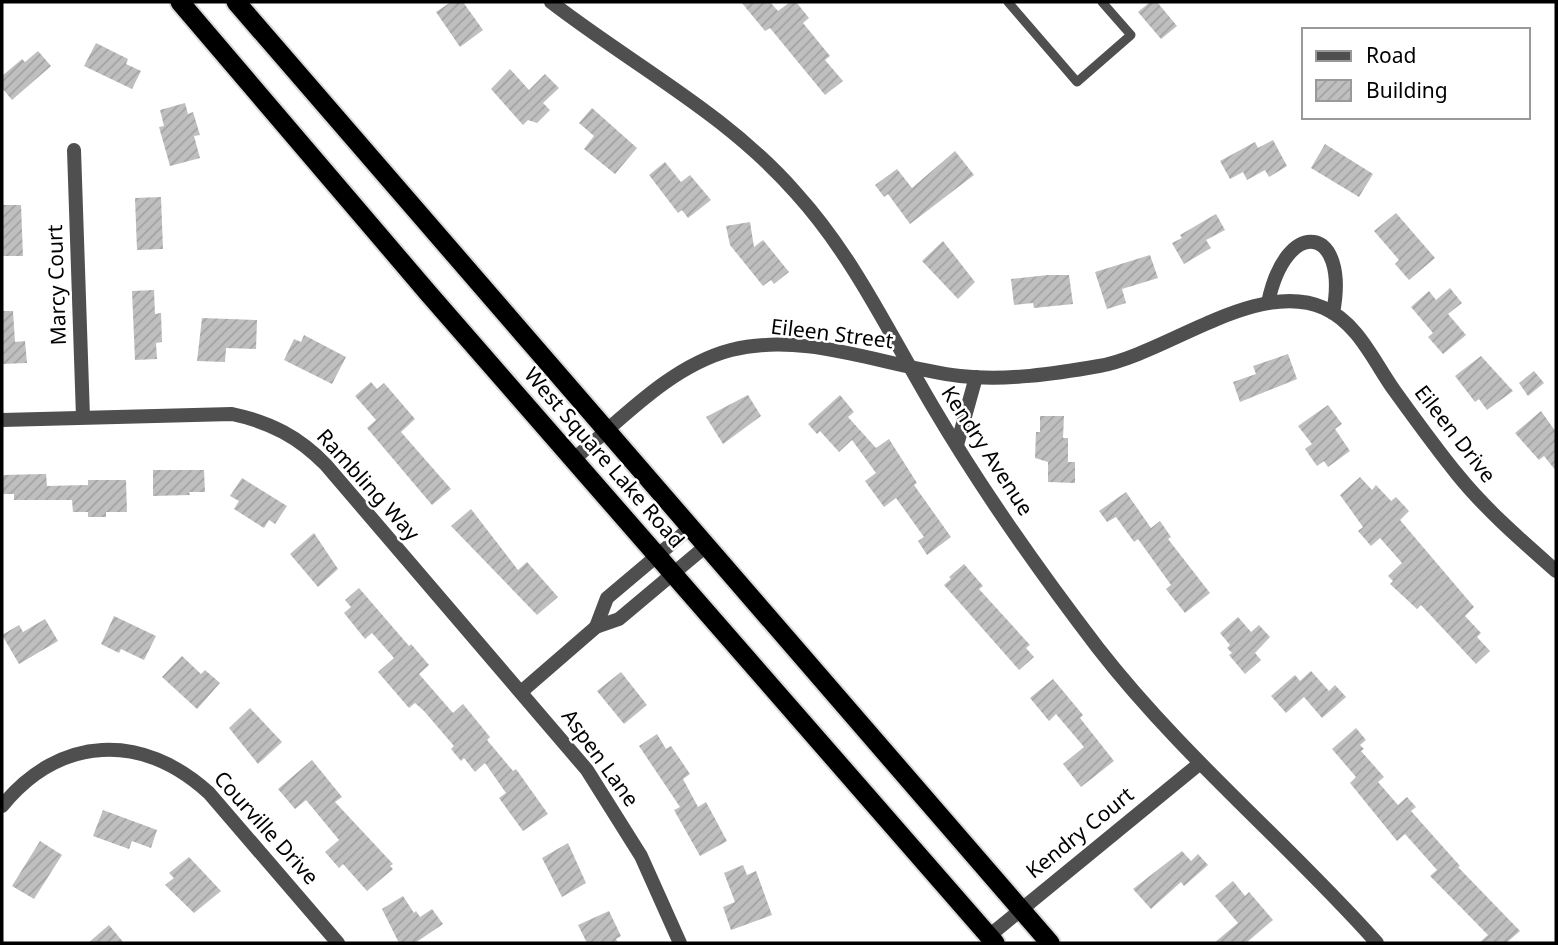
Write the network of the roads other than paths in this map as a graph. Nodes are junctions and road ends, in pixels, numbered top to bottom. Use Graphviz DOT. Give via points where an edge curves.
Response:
graph roads {
  1 [pos="180,2"];
  2 [pos="236,2"];
  3 [pos="551,2"];
  4 [pos="1008,2"];
  5 [pos="1102,2"];
  6 [pos="74,150"];
  7 [pos="1268,303"];
  8 [pos="1334,313"];
  9 [pos="909,365"];
  10 [pos="976,377"];
  11 [pos="83,417"];
  12 [pos="2,419"];
  13 [pos="606,432"];
  14 [pos="957,445"];
  15 [pos="575,458"];
  16 [pos="690,528"];
  17 [pos="706,546"];
  18 [pos="659,554"];
  19 [pos="1556,571"];
  20 [pos="674,572"];
  21 [pos="596,627"];
  22 [pos="521,692"];
  23 [pos="1199,764"];
  24 [pos="2,806"];
  25 [pos="1021,909"];
  26 [pos="992,940"];
  27 [pos="338,943"];
  28 [pos="680,943"];
  29 [pos="1050,943"];
  30 [pos="1377,943"];
  1 -- 15 [label="highway, West Square Lake Road"];
  2 -- 13 [label="highway, West Square Lake Road"];
  3 -- 9 [label="street, Kendry Avenue" via="720,120 763,156 836,242"];
  4 -- 5 [label="lane" via="1077,82 1131,35"];
  6 -- 11 [label="street, Marcy Court"];
  7 -- 8 [label="street, Eileen Drive" via="1308,302"];
  7 -- 8 [label="street" via="1276,271 1287,252 1311,242 1326,249 1334,262 1338,281"];
  7 -- 10 [label="street, Eileen Drive" via="1102,366"];
  8 -- 19 [label="street, Eileen Drive" via="1358,335 1459,477"];
  9 -- 10 [label="street, Eileen Drive"];
  9 -- 13 [label="street, Eileen Street" via="804,347 768,345 734,350 702,360 674,377"];
  9 -- 14 [label="street, Kendry Avenue"];
  10 -- 14 [label="street"];
  11 -- 12 [label="street, Rambling Way"];
  11 -- 22 [label="street, Rambling Way" via="232,414 289,434 326,465"];
  13 -- 15 [label="street, Eileen Street"];
  13 -- 16 [label="highway, West Square Lake Road"];
  14 -- 23 [label="street, Kendry Avenue" via="1096,645"];
  15 -- 18 [label="highway, West Square Lake Road"];
  16 -- 17 [label="highway, West Square Lake Road"];
  16 -- 18 [label="street"];
  17 -- 20 [label="street"];
  17 -- 25 [label="highway, West Square Lake Road"];
  18 -- 20 [label="highway, West Square Lake Road"];
  18 -- 21 [label="street" via="607,598"];
  20 -- 21 [label="street" via="620,619"];
  20 -- 26 [label="highway, West Square Lake Road"];
  21 -- 22 [label="street"];
  22 -- 28 [label="street, Aspen Lane" via="614,810 641,856"];
  23 -- 25 [label="street, Kendry Court"];
  23 -- 30 [label="street, Kendry Avenue"];
  24 -- 27 [label="street, Courville Drive" via="27,779 62,758 97,750 149,755 185,772 209,793"];
  25 -- 26 [label="street, Kendry Court"];
  25 -- 29 [label="highway, West Square Lake Road"];
}
